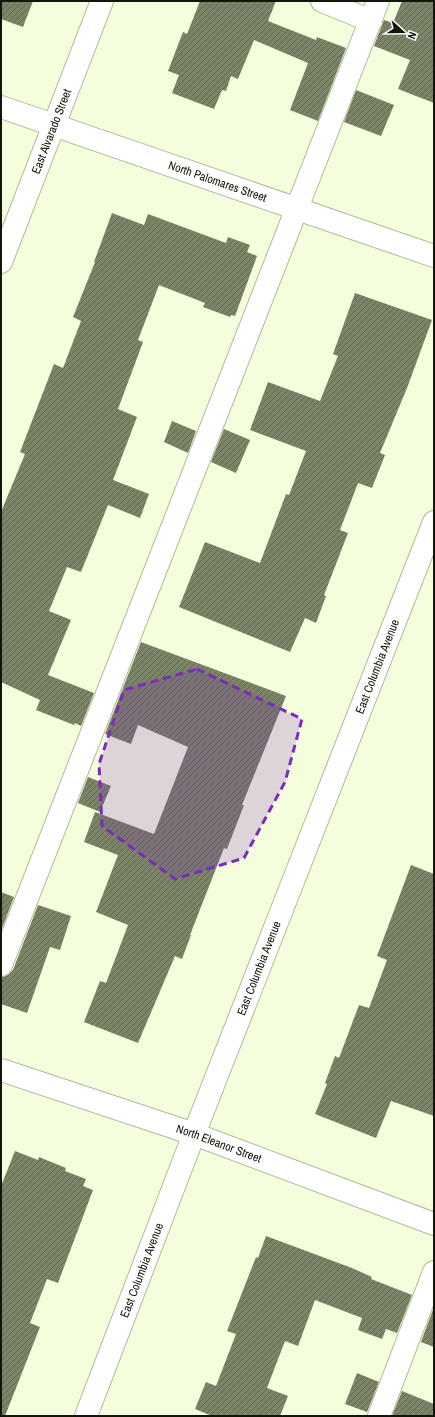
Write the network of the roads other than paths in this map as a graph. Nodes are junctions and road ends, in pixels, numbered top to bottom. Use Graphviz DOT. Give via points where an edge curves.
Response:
graph roads {
  1 [pos="102,1"];
  2 [pos="322,1"];
  3 [pos="374,11"];
  4 [pos="1,107"];
  5 [pos="54,126"];
  6 [pos="297,209"];
  7 [pos="434,256"];
  8 [pos="1,262"];
  9 [pos="434,522"];
  10 [pos="1,965"];
  11 [pos="1,1070"];
  12 [pos="194,1134"];
  13 [pos="434,1224"];
  14 [pos="434,1272"];
  15 [pos="86,1416"];
  16 [pos="379,1416"];
  1 -- 5 [label="street, East Alvarado Street"];
  2 -- 3 [label="street"];
  3 -- 6 [label="street"];
  4 -- 5 [label="street, North Palomares Street"];
  5 -- 6 [label="street, North Palomares Street"];
  5 -- 8 [label="street, East Alvarado Street"];
  6 -- 7 [label="street, North Palomares Street"];
  6 -- 10 [label="street"];
  9 -- 12 [label="street, East Columbia Avenue"];
  11 -- 12 [label="street, North Eleanor Street"];
  12 -- 13 [label="street, North Eleanor Street"];
  12 -- 15 [label="street, East Columbia Avenue"];
  14 -- 16 [label="street"];
}
